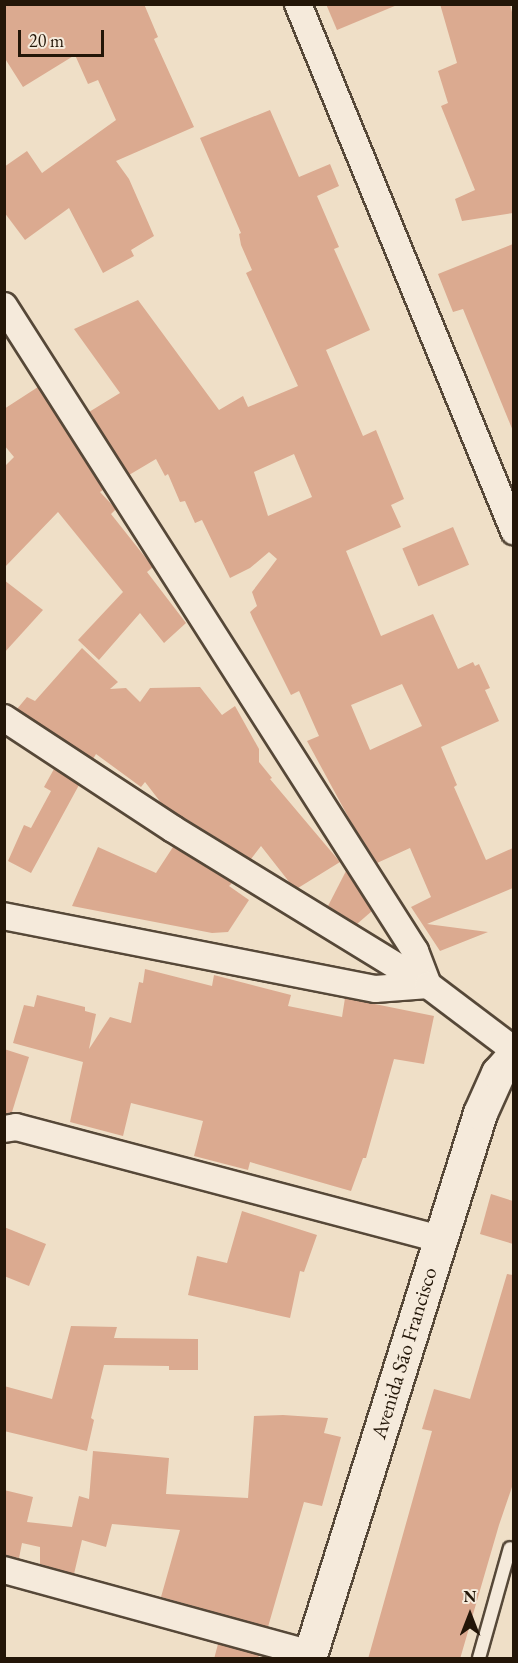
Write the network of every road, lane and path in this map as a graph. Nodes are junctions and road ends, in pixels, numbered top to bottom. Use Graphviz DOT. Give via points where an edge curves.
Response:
graph roads {
  1 [pos="298,4"];
  2 [pos="4,306"];
  3 [pos="513,531"];
  4 [pos="4,718"];
  5 [pos="4,916"];
  6 [pos="428,985"];
  7 [pos="513,1050"];
  8 [pos="513,1055"];
  9 [pos="4,1129"];
  10 [pos="440,1239"];
  11 [pos="510,1548"];
  12 [pos="4,1570"];
  13 [pos="310,1656"];
  14 [pos="479,1659"];
  1 -- 3 [label="street"];
  2 -- 6 [label="street" via="415,951"];
  4 -- 6 [label="street" via="173,829"];
  5 -- 6 [label="street" via="375,989"];
  6 -- 7 [label="street"];
  8 -- 10 [label="street, Avenida São Francisco" via="498,1073 480,1113"];
  9 -- 10 [label="street" via="16,1127"];
  10 -- 13 [label="street, Avenida São Francisco"];
  11 -- 14 [label="lane"];
  12 -- 13 [label="street"];
}
